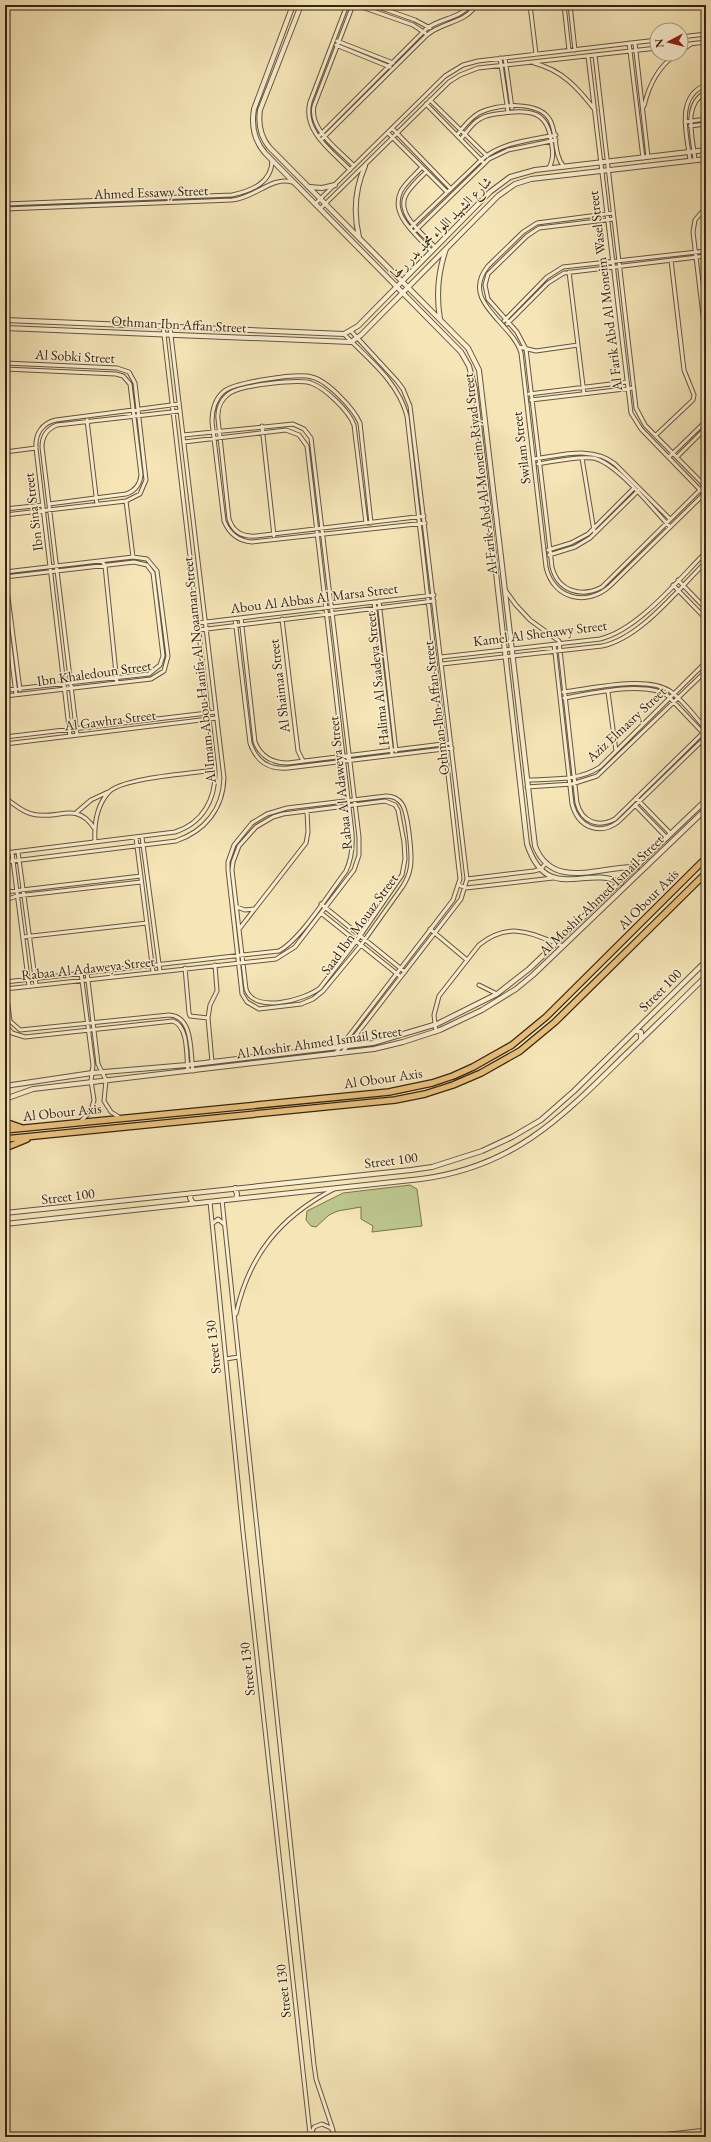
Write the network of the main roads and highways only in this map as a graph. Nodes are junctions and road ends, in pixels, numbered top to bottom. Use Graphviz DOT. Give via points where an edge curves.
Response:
graph roads {
  1 [pos="706,858"];
  2 [pos="706,872"];
  3 [pos="5,1122"];
  4 [pos="24,1128"];
  5 [pos="5,1130"];
  6 [pos="30,1137"];
  7 [pos="5,1139"];
  8 [pos="5,1148"];
  1 -- 4 [label="highway, Al Obour Axis" via="546,1017 512,1045 473,1067 432,1083 389,1092"];
  2 -- 6 [label="highway, Al Obour Axis" via="544,1032 501,1063 453,1085 395,1100"];
  3 -- 4 [label="highway"];
  4 -- 5 [label="highway, Al Obour Axis"];
  6 -- 7 [label="highway, Al Obour Axis"];
  6 -- 8 [label="highway"];
}
